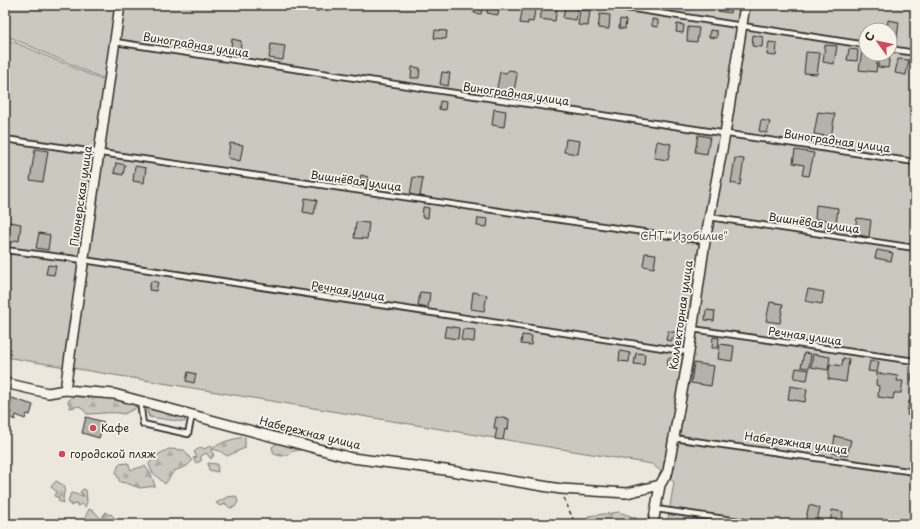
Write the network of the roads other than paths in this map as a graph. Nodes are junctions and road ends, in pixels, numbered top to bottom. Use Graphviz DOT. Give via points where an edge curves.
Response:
graph roads {
  1 [pos="120,5"];
  2 [pos="608,5"];
  3 [pos="745,5"];
  4 [pos="741,26"];
  5 [pos="115,42"];
  6 [pos="858,44"];
  7 [pos="898,50"];
  8 [pos="915,52"];
  9 [pos="725,134"];
  10 [pos="5,139"];
  11 [pos="99,152"];
  12 [pos="915,162"];
  13 [pos="709,217"];
  14 [pos="704,241"];
  15 [pos="915,248"];
  16 [pos="5,250"];
  17 [pos="84,260"];
  18 [pos="692,329"];
  19 [pos="689,352"];
  20 [pos="915,361"];
  21 [pos="5,384"];
  22 [pos="65,390"];
  23 [pos="140,401"];
  24 [pos="192,415"];
  25 [pos="673,438"];
  26 [pos="915,472"];
  27 [pos="660,485"];
  28 [pos="656,509"];
  29 [pos="653,524"];
  30 [pos="759,524"];
  1 -- 5 [label="street, Пионерская улица"];
  2 -- 4 [label="lane"];
  3 -- 4 [label="street, Коллекторная улица"];
  4 -- 6 [label="lane"];
  4 -- 9 [label="street, Коллекторная улица"];
  5 -- 9 [label="lane, Виноградная улица"];
  5 -- 11 [label="street, Пионерская улица"];
  7 -- 8 [label="lane"];
  9 -- 12 [label="lane, Виноградная улица"];
  9 -- 13 [label="street, Коллекторная улица"];
  10 -- 11 [label="lane, Вишнёвая улица"];
  11 -- 14 [label="lane, Вишнёвая улица"];
  11 -- 17 [label="street, Пионерская улица"];
  13 -- 14 [label="street, Коллекторная улица"];
  13 -- 15 [label="lane, Вишнёвая улица"];
  14 -- 18 [label="street, Коллекторная улица"];
  16 -- 17 [label="lane, Речная улица"];
  17 -- 19 [label="lane, Речная улица"];
  17 -- 22 [label="street, Пионерская улица"];
  18 -- 19 [label="street, Коллекторная улица"];
  18 -- 20 [label="lane, Речная улица"];
  19 -- 25 [label="street, Коллекторная улица"];
  21 -- 22 [label="street, Набережная улица" via="48,393"];
  22 -- 23 [label="street, Набережная улица" via="114,394"];
  23 -- 24 [label="street, Набережная улица"];
  23 -- 24 [label="lane" via="143,424 188,434"];
  24 -- 27 [label="street, Набережная улица" via="352,458 561,489 627,493"];
  25 -- 26 [label="lane, Набережная улица"];
  25 -- 27 [label="street, Коллекторная улица" via="668,470"];
  27 -- 28 [label="street, Коллекторная улица"];
  28 -- 29 [label="street, Коллекторная улица"];
  28 -- 30 [label="lane"];
}
